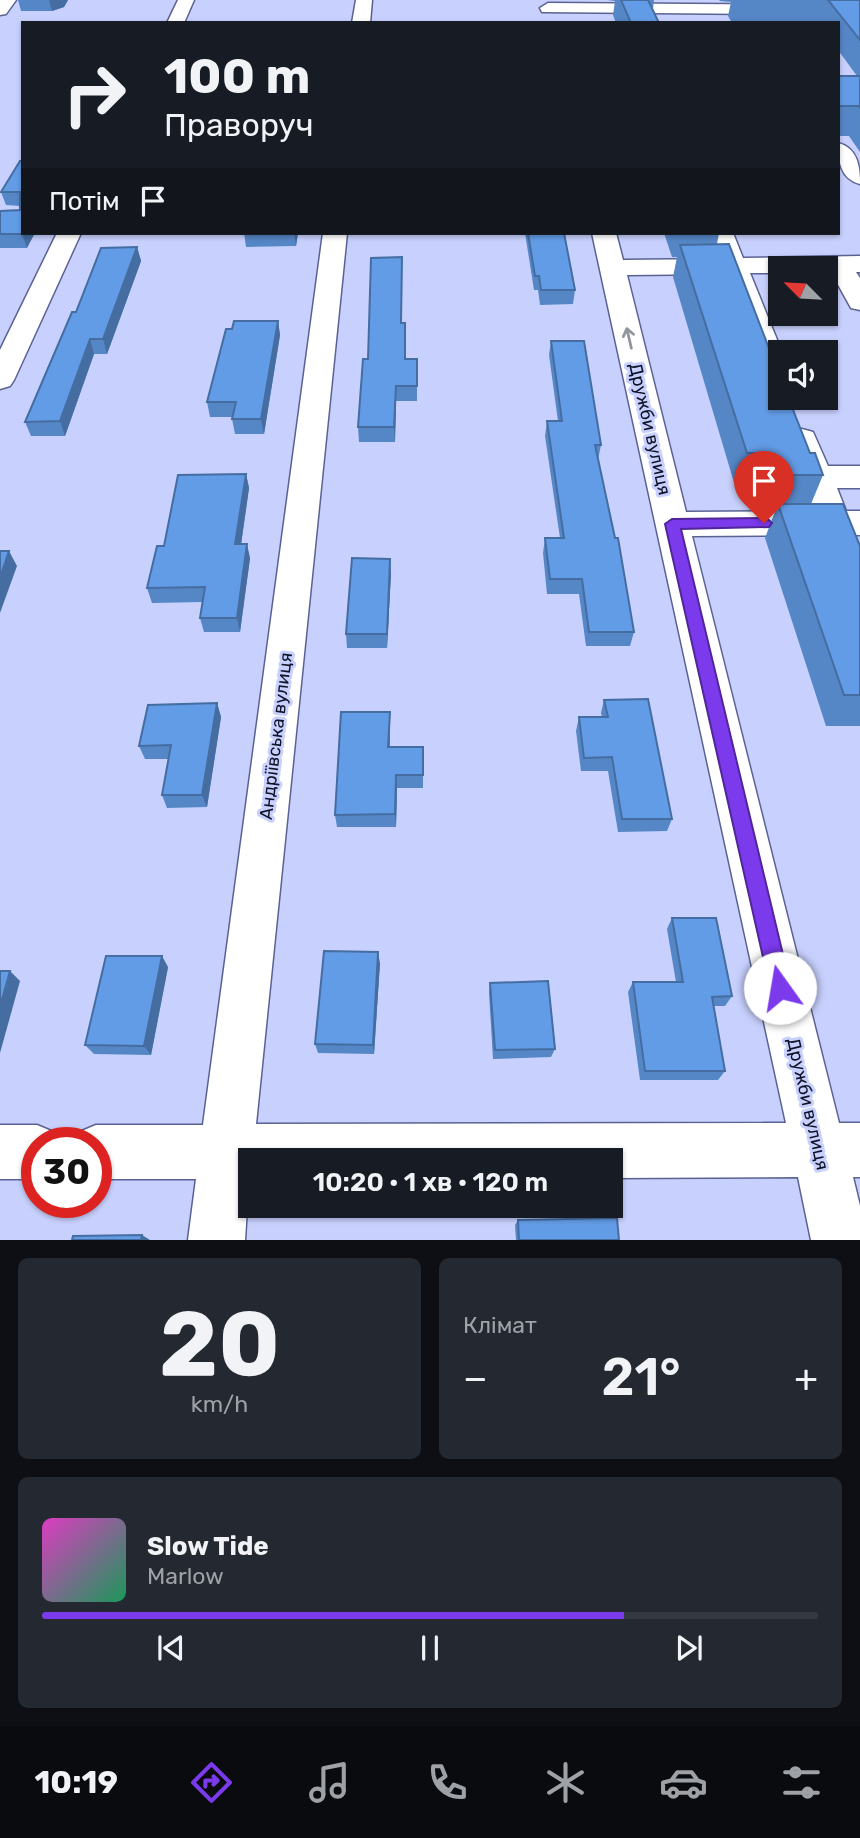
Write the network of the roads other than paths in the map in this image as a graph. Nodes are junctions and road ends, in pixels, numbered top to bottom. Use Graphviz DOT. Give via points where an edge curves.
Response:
graph roads {
  1 [pos="8,0"];
  2 [pos="186,0"];
  3 [pos="364,0"];
  4 [pos="701,5"];
  5 [pos="0,10"];
  6 [pos="548,10"];
  7 [pos="860,10"];
  8 [pos="795,16"];
  9 [pos="175,21"];
  10 [pos="361,21"];
  11 [pos="842,137"];
  12 [pos="860,177"];
  13 [pos="68,235"];
  14 [pos="335,235"];
  15 [pos="722,235"];
  16 [pos="608,250"];
  17 [pos="850,264"];
  18 [pos="736,266"];
  19 [pos="860,302"];
  20 [pos="768,351"];
  21 [pos="0,380"];
  22 [pos="791,410"];
  23 [pos="817,477"];
  24 [pos="860,477"];
  25 [pos="847,523"];
  26 [pos="672,524"];
  27 [pos="839,1150"];
  28 [pos="227,1151"];
  29 [pos="0,1152"];
  30 [pos="21,1152"];
  31 [pos="112,1152"];
  32 [pos="216,1240"];
  33 [pos="840,1240"];
  1 -- 5 [label="street"];
  2 -- 9 [label="street"];
  3 -- 10 [label="street"];
  4 -- 6 [label="street"];
  4 -- 8 [label="street"];
  7 -- 8 [label="street"];
  11 -- 12 [label="street"];
  13 -- 21 [label="street"];
  14 -- 28 [label="street, Андріївська вулиця"];
  15 -- 18 [label="street"];
  16 -- 18 [label="street"];
  26 -- 16 [label="street, Дружби вулиця, one-way"];
  17 -- 18 [label="street"];
  17 -- 19 [label="street"];
  18 -- 20 [label="street"];
  22 -- 23 [label="street"];
  23 -- 24 [label="street"];
  23 -- 25 [label="street"];
  25 -- 26 [label="street"];
  26 -- 27 [label="street, Дружби вулиця"];
  27 -- 28 [label="street"];
  27 -- 33 [label="street, Дружби вулиця"];
  28 -- 31 [label="street"];
  28 -- 32 [label="street, Андріївська вулиця"];
  29 -- 30 [label="street"];
}
